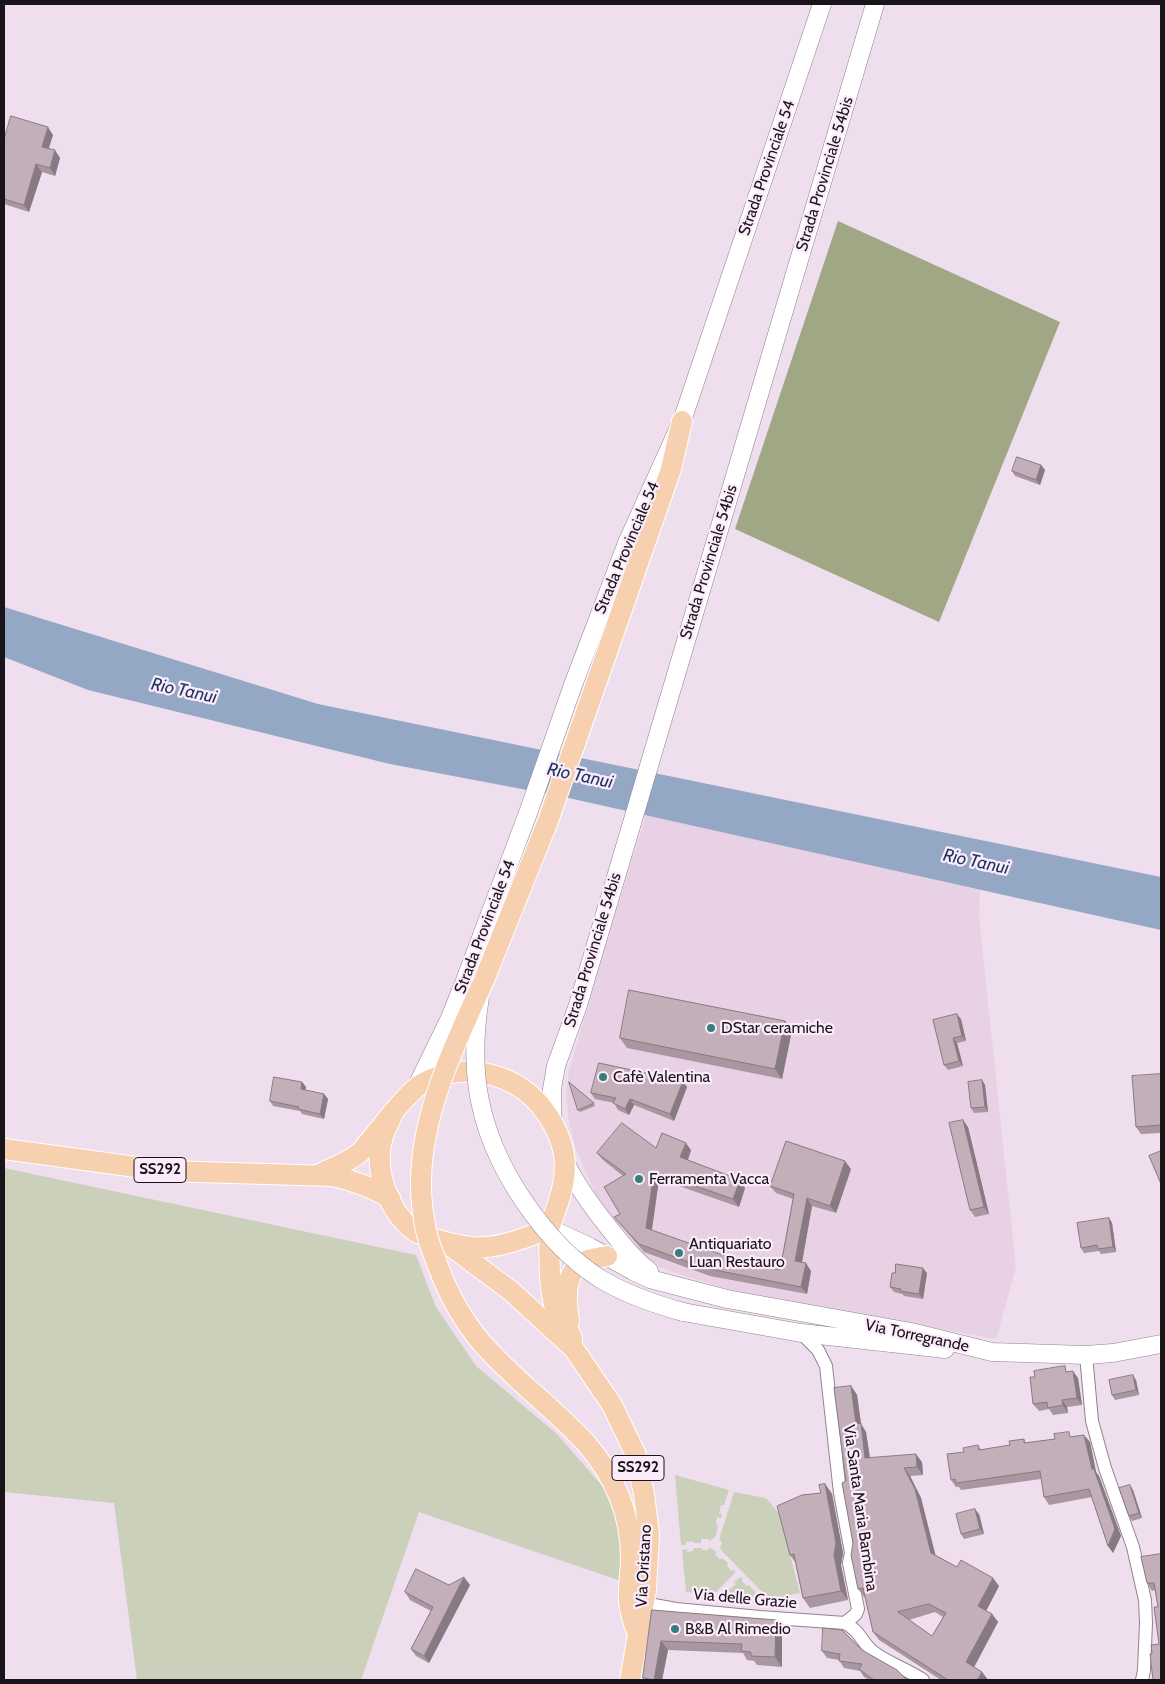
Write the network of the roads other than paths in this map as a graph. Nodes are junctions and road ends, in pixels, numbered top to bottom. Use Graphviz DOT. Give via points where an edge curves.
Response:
graph roads {
  1 [pos="822,4"];
  2 [pos="875,4"];
  3 [pos="682,421"];
  4 [pos="484,980"];
  5 [pos="417,1086"];
  6 [pos="394,1111"];
  7 [pos="552,1121"];
  8 [pos="4,1149"];
  9 [pos="566,1164"];
  10 [pos="318,1175"];
  11 [pos="390,1198"];
  12 [pos="549,1228"];
  13 [pos="445,1242"];
  14 [pos="606,1256"];
  15 [pos="675,1286"];
  16 [pos="801,1333"];
  17 [pos="573,1341"];
  18 [pos="1161,1344"];
  19 [pos="992,1352"];
  20 [pos="1086,1355"];
  21 [pos="643,1603"];
  22 [pos="845,1623"];
  23 [pos="637,1637"];
  24 [pos="630,1680"];
  25 [pos="923,1680"];
  26 [pos="1142,1680"];
  1 -- 3 [label="main road, Strada Provinciale 54"];
  2 -- 7 [label="main road, Strada Provinciale 54bis" via="578,1005 556,1066"];
  3 -- 4 [label="main road" via="670,469 548,820"];
  3 -- 5 [label="main road, Strada Provinciale 54" via="627,542 450,1018"];
  4 -- 16 [label="main road, bridge" via="476,1030 477,1083 482,1110 494,1147 521,1196 556,1242 587,1269 642,1299 683,1312"];
  4 -- 23 [label="main road, bridge" via="452,1054 428,1122 422,1176 424,1219 430,1246 452,1300 466,1324 500,1362 585,1442 613,1481 625,1509 630,1534 629,1602"];
  5 -- 6 [label="main road, SS292"];
  5 -- 7 [label="main road, SS292" via="457,1071 483,1072 512,1083 527,1093"];
  6 -- 10 [label="main road, SS292" via="359,1154"];
  6 -- 11 [label="main road, SS292" via="380,1152 383,1182"];
  7 -- 9 [label="main road, SS292"];
  8 -- 10 [label="main road, SS292" via="165,1171"];
  9 -- 12 [label="main road, SS292"];
  9 -- 15 [label="main road, Via Torregrande" via="577,1186 632,1257"];
  10 -- 11 [label="main road, SS292" via="355,1181"];
  11 -- 13 [label="main road, SS292" via="398,1214 412,1229"];
  12 -- 13 [label="main road, SS292" via="522,1240 486,1248"];
  12 -- 14 [label="main road, Via Torregrande"];
  12 -- 17 [label="main road, Via Oristano / SS292" via="554,1304"];
  13 -- 17 [label="main road, Via Oristano / SS292"];
  14 -- 15 [label="main road, Via Torregrande" via="650,1279"];
  14 -- 17 [label="main road" via="585,1261 570,1277 566,1302"];
  15 -- 19 [label="main road, Via Torregrande" via="727,1299 911,1332"];
  16 -- 19 [label="main road" via="921,1348"];
  16 -- 22 [label="street, Via Santa Maria Bambina" via="818,1350 826,1366 849,1563 858,1609"];
  17 -- 21 [label="main road, Via Oristano / SS292" via="612,1406 635,1453 649,1534"];
  18 -- 20 [label="main road, Via Torregrande"];
  19 -- 20 [label="main road, Via Torregrande"];
  20 -- 26 [label="street" via="1092,1421 1105,1468 1134,1547 1145,1600"];
  21 -- 22 [label="street, Via delle Grazie" via="760,1618"];
  21 -- 23 [label="main road, Via Oristano / SS292"];
  22 -- 25 [label="street" via="857,1631 871,1649"];
  23 -- 24 [label="main road, Via Oristano / SS292"];
}
